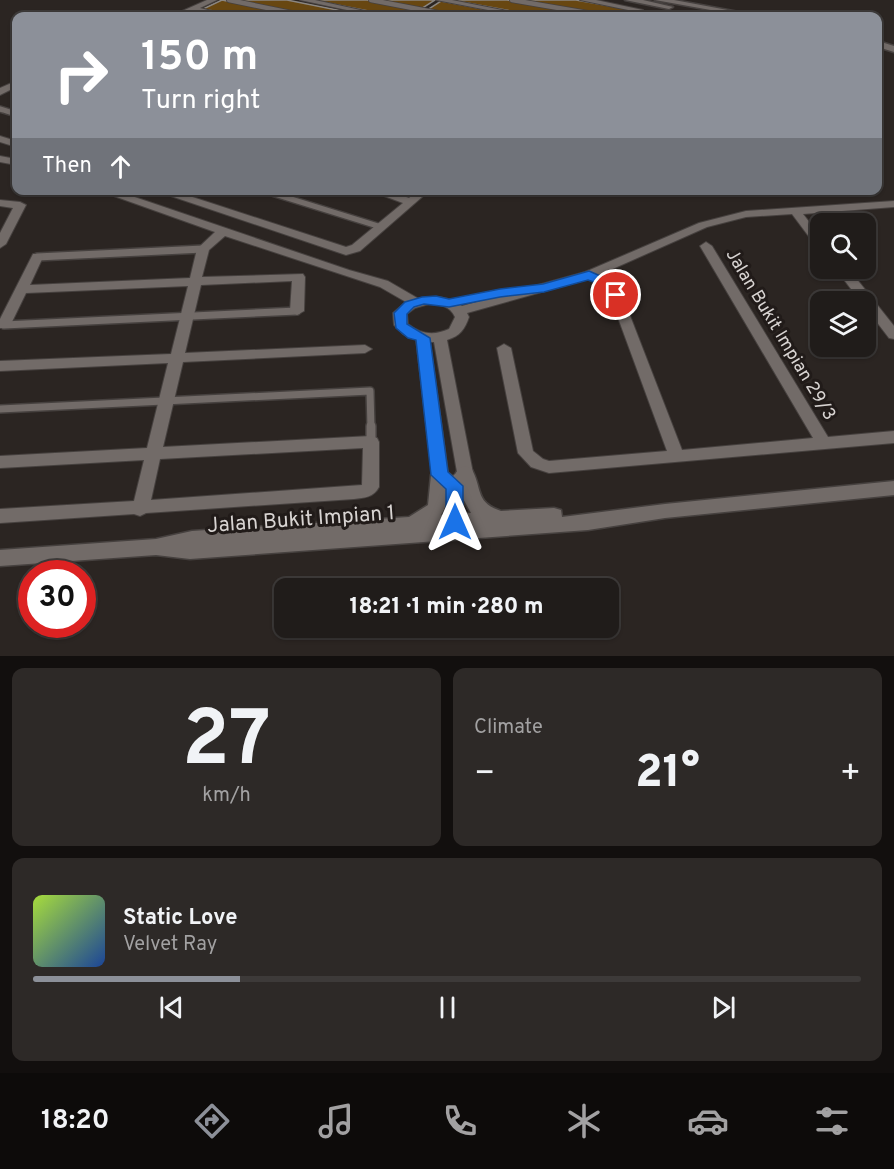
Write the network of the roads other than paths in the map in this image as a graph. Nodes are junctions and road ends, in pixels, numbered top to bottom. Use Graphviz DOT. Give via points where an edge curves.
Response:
graph roads {
  1 [pos="213,0"];
  2 [pos="229,0"];
  3 [pos="304,0"];
  4 [pos="371,0"];
  5 [pos="440,0"];
  6 [pos="512,0"];
  7 [pos="584,0"];
  8 [pos="629,0"];
  9 [pos="659,0"];
  10 [pos="671,2"];
  11 [pos="193,9"];
  12 [pos="639,9"];
  13 [pos="185,12"];
  14 [pos="208,12"];
  15 [pos="287,12"];
  16 [pos="364,12"];
  17 [pos="433,12"];
  18 [pos="508,12"];
  19 [pos="582,12"];
  20 [pos="676,12"];
  21 [pos="732,12"];
  22 [pos="116,195"];
  23 [pos="173,195"];
  24 [pos="278,195"];
  25 [pos="389,195"];
  26 [pos="419,195"];
  27 [pos="880,195"];
  28 [pos="411,202"];
  29 [pos="0,203"];
  30 [pos="894,204"];
  31 [pos="795,211"];
  32 [pos="381,227"];
  33 [pos="810,230"];
  34 [pos="3,231"];
  35 [pos="222,232"];
  36 [pos="0,244"];
  37 [pos="706,246"];
  38 [pos="203,249"];
  39 [pos="37,256"];
  40 [pos="589,275"];
  41 [pos="850,279"];
  42 [pos="195,282"];
  43 [pos="21,290"];
  44 [pos="410,305"];
  45 [pos="455,307"];
  46 [pos="297,311"];
  47 [pos="187,316"];
  48 [pos="4,325"];
  49 [pos="894,335"];
  50 [pos="440,337"];
  51 [pos="423,338"];
  52 [pos="504,348"];
  53 [pos="365,349"];
  54 [pos="177,358"];
  55 [pos="0,366"];
  56 [pos="449,380"];
  57 [pos="429,381"];
  58 [pos="166,401"];
  59 [pos="0,409"];
  60 [pos="457,426"];
  61 [pos="435,427"];
  62 [pos="894,437"];
  63 [pos="371,442"];
  64 [pos="823,442"];
  65 [pos="676,454"];
  66 [pos="153,455"];
  67 [pos="0,462"];
  68 [pos="440,475"];
  69 [pos="460,480"];
  70 [pos="894,488"];
  71 [pos="140,508"];
  72 [pos="665,511"];
  73 [pos="0,516"];
  74 [pos="516,518"];
  75 [pos="455,522"];
  76 [pos="387,527"];
  77 [pos="487,531"];
  78 [pos="425,535"];
  79 [pos="156,547"];
  80 [pos="0,558"];
  1 -- 11 [label="street"];
  2 -- 15 [label="lane"];
  3 -- 16 [label="street"];
  4 -- 17 [label="lane"];
  5 -- 18 [label="street"];
  6 -- 19 [label="lane"];
  7 -- 12 [label="street"];
  8 -- 12 [label="street"];
  9 -- 10 [label="street"];
  10 -- 12 [label="street"];
  10 -- 21 [label="street"];
  11 -- 13 [label="street"];
  11 -- 14 [label="street"];
  12 -- 20 [label="street"];
  22 -- 35 [label="street"];
  23 -- 32 [label="street" via="346,251 356,248"];
  24 -- 32 [label="lane"];
  25 -- 28 [label="street"];
  26 -- 28 [label="street"];
  27 -- 30 [label="street"];
  28 -- 32 [label="street"];
  29 -- 34 [label="street" via="20,205"];
  30 -- 31 [label="street"];
  31 -- 33 [label="street"];
  31 -- 40 [label="street" via="746,214 703,225"];
  34 -- 36 [label="street"];
  35 -- 38 [label="street"];
  35 -- 44 [label="street" via="345,273"];
  37 -- 64 [label="street, Jalan Bukit Impian 29/3"];
  38 -- 39 [label="lane"];
  38 -- 42 [label="street"];
  39 -- 43 [label="street"];
  40 -- 45 [label="street"];
  40 -- 65 [label="street" via="616,295"];
  41 -- 49 [label="street"];
  42 -- 43 [label="street"];
  42 -- 46 [label="street" via="299,277"];
  42 -- 47 [label="street"];
  43 -- 48 [label="street"];
  44 -- 45 [label="street" via="429,300"];
  44 -- 51 [label="street" via="399,319 401,326"];
  45 -- 50 [label="street" via="462,324"];
  46 -- 47 [label="lane"];
  47 -- 48 [label="lane"];
  47 -- 54 [label="street"];
  50 -- 51 [label="street"];
  50 -- 56 [label="street"];
  51 -- 57 [label="street"];
  52 -- 65 [label="street" via="526,453 537,463 549,467"];
  53 -- 54 [label="street"];
  54 -- 55 [label="street"];
  54 -- 58 [label="street"];
  56 -- 57 [label="street"];
  56 -- 60 [label="street"];
  57 -- 61 [label="street"];
  58 -- 59 [label="lane"];
  58 -- 63 [label="lane" via="370,391"];
  58 -- 66 [label="street"];
  60 -- 61 [label="street"];
  60 -- 69 [label="street"];
  61 -- 68 [label="street"];
  62 -- 64 [label="street"];
  63 -- 66 [label="street"];
  63 -- 71 [label="street" via="372,481 366,491"];
  64 -- 65 [label="street"];
  66 -- 67 [label="street"];
  66 -- 71 [label="street"];
  68 -- 69 [label="street"];
  68 -- 76 [label="street" via="434,514"];
  69 -- 74 [label="street" via="478,510 495,517"];
  69 -- 75 [label="street"];
  70 -- 72 [label="street, Jalan Bukit Impian 1"];
  71 -- 73 [label="street"];
  72 -- 74 [label="street, Jalan Bukit Impian 1"];
  72 -- 77 [label="street, Jalan Bukit Impian 1" via="588,523"];
  74 -- 75 [label="street, Jalan Bukit Impian 1"];
  75 -- 76 [label="street, Jalan Bukit Impian 1"];
  75 -- 77 [label="street"];
  75 -- 78 [label="street"];
  76 -- 79 [label="street, Jalan Bukit Impian 1" via="192,539"];
  77 -- 78 [label="street, Jalan Bukit Impian 1"];
  78 -- 79 [label="street, Jalan Bukit Impian 1" via="190,551"];
  79 -- 80 [label="street, Jalan Bukit Impian 1"];
}
